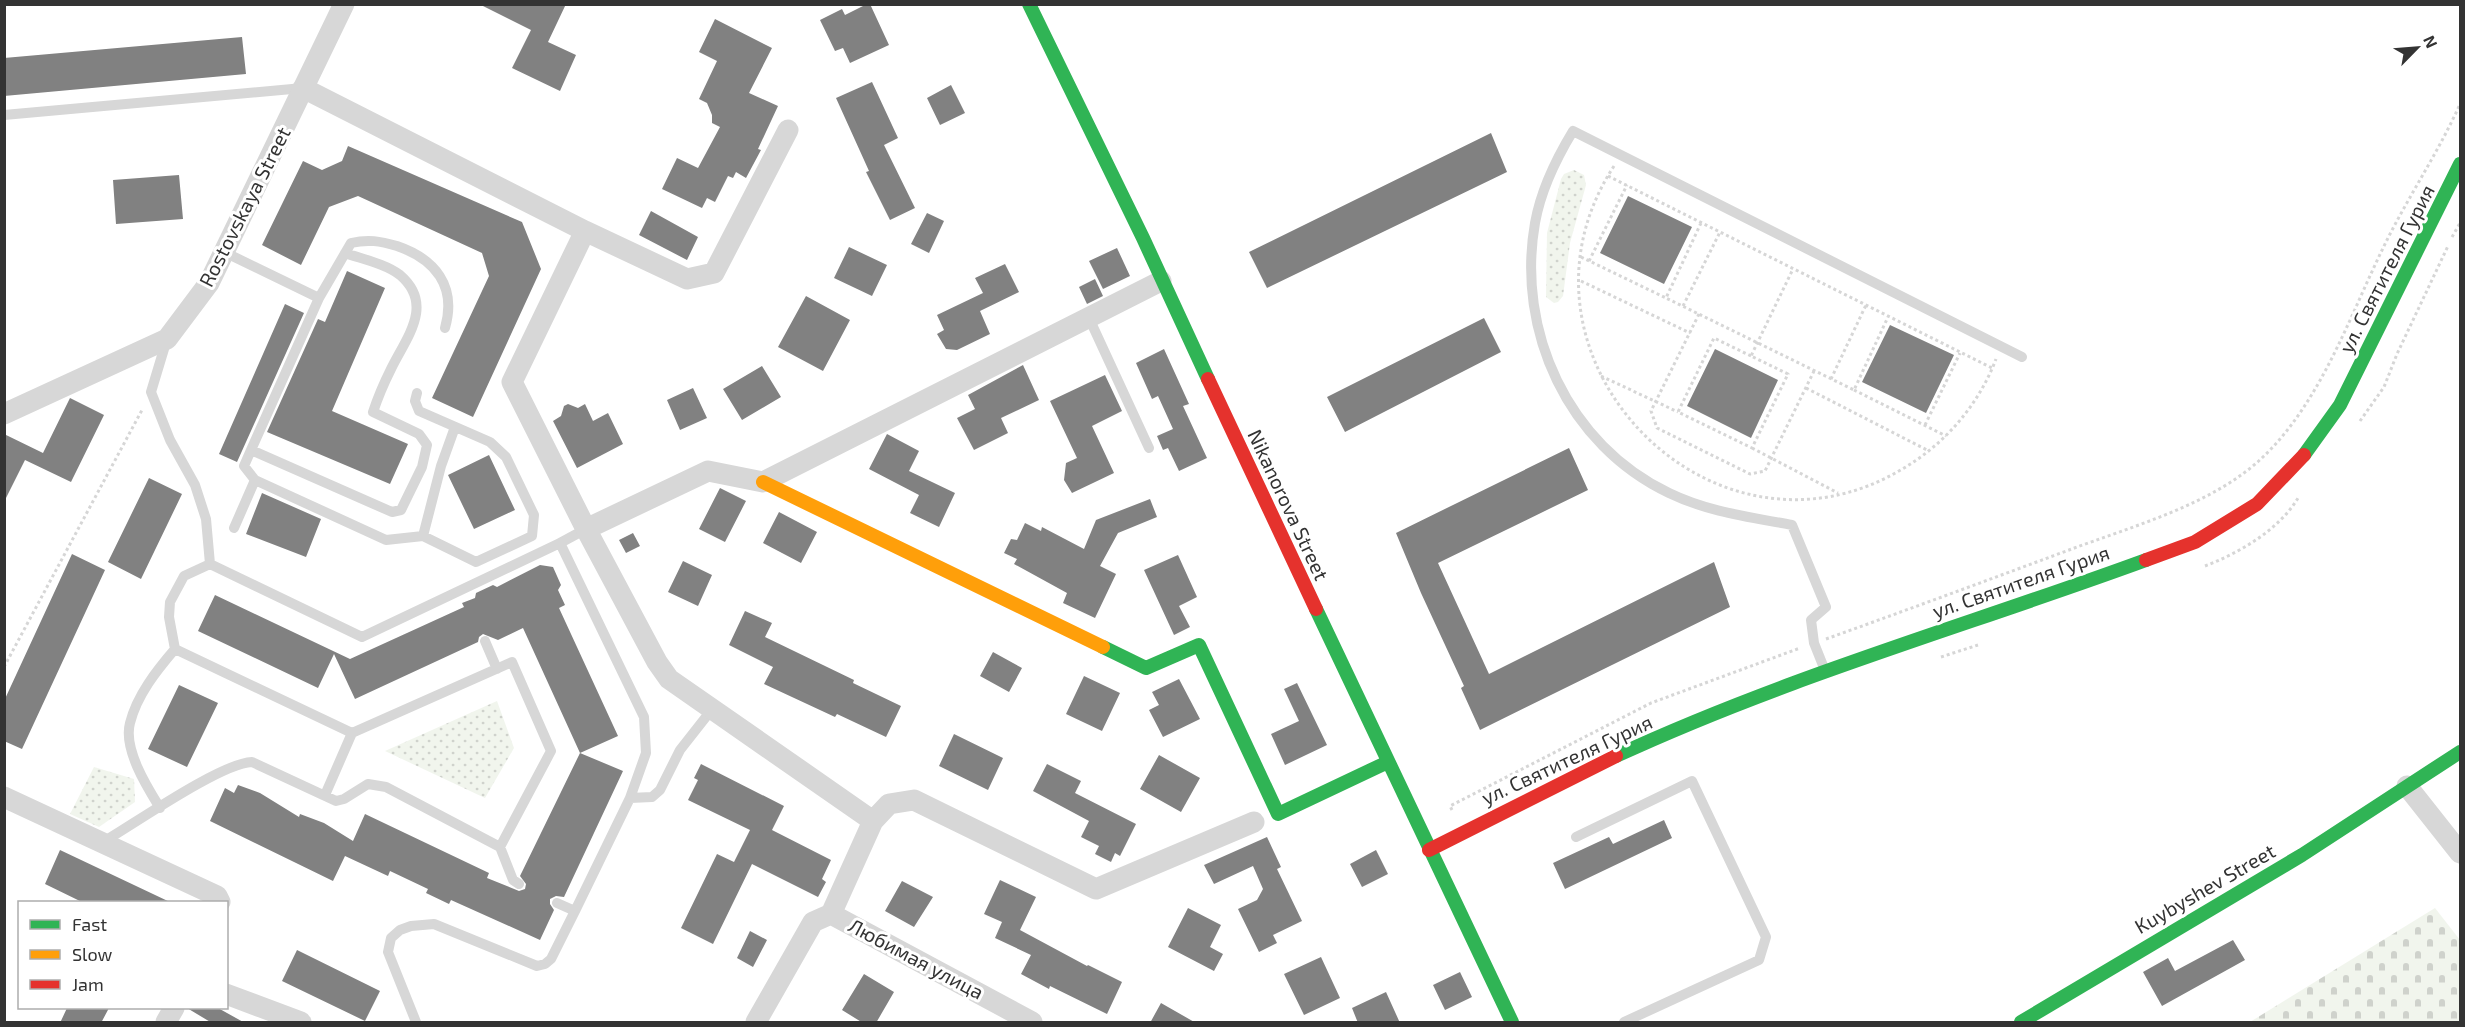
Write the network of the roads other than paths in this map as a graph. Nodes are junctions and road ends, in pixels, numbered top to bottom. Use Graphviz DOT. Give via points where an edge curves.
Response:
graph roads {
  1 [pos="344,4"];
  2 [pos="1029,4"];
  3 [pos="303,88"];
  4 [pos="4,115"];
  5 [pos="788,130"];
  6 [pos="2460,164"];
  7 [pos="585,231"];
  8 [pos="224,252"];
  9 [pos="345,253"];
  10 [pos="1161,281"];
  11 [pos="319,298"];
  12 [pos="1089,318"];
  13 [pos="445,328"];
  14 [pos="167,339"];
  15 [pos="2022,357"];
  16 [pos="417,393"];
  17 [pos="4,414"];
  18 [pos="455,427"];
  19 [pos="1149,448"];
  20 [pos="252,450"];
  21 [pos="255,480"];
  22 [pos="763,482"];
  23 [pos="234,528"];
  24 [pos="586,529"];
  25 [pos="423,536"];
  26 [pos="560,543"];
  27 [pos="210,564"];
  28 [pos="462,589"];
  29 [pos="467,601"];
  30 [pos="485,641"];
  31 [pos="175,649"];
  32 [pos="497,669"];
  33 [pos="1825,671"];
  34 [pos="713,708"];
  35 [pos="352,733"];
  36 [pos="2460,736"];
  37 [pos="2460,752"];
  38 [pos="1388,762"];
  39 [pos="2407,786"];
  40 [pos="325,795"];
  41 [pos="4,797"];
  42 [pos="630,798"];
  43 [pos="160,808"];
  44 [pos="873,820"];
  45 [pos="1254,822"];
  46 [pos="1576,837"];
  47 [pos="103,842"];
  48 [pos="500,847"];
  49 [pos="1429,850"];
  50 [pos="2460,853"];
  51 [pos="519,884"];
  52 [pos="219,899"];
  53 [pos="557,903"];
  54 [pos="574,911"];
  55 [pos="831,914"];
  56 [pos="228,995"];
  57 [pos="173,1009"];
  58 [pos="166,1023"];
  59 [pos="300,1023"];
  60 [pos="416,1023"];
  61 [pos="756,1023"];
  62 [pos="1032,1023"];
  63 [pos="1512,1023"];
  64 [pos="1624,1023"];
  65 [pos="2021,1023"];
  1 -- 3 [label="street, Rostovskaya Street"];
  2 -- 10 [label="street, Nikanorova Street"];
  3 -- 4 [label="lane"];
  3 -- 7 [label="street"];
  3 -- 8 [label="street, Rostovskaya Street"];
  5 -- 7 [label="street" via="714,273 687,279"];
  6 -- 33 [label="street, ул. Святителя Гурия" via="2340,405 2303,456 2257,504 2195,542"];
  7 -- 24 [label="street" via="512,382"];
  8 -- 11 [label="lane"];
  8 -- 14 [label="street, Rostovskaya Street" via="209,283"];
  9 -- 11 [label="lane"];
  9 -- 13 [label="lane" via="351,243 367,239 425,259 443,279 449,315"];
  9 -- 20 [label="lane" via="399,274 414,290 418,305 413,328 373,412 419,434 427,445 422,467 400,510 392,512"];
  10 -- 12 [label="street"];
  10 -- 38 [label="street, Nikanorova Street"];
  11 -- 20 [label="lane"];
  12 -- 19 [label="lane"];
  12 -- 22 [label="street"];
  14 -- 17 [label="street, Rostovskaya Street"];
  14 -- 27 [label="lane" via="151,392 170,440 195,485 206,519"];
  15 -- 33 [label="lane" via="1573,131 1541,197 1530,270 1535,319 1550,366 1589,430 1645,480 1714,510 1792,525 1826,607 1811,620 1814,643"];
  16 -- 18 [label="lane" via="419,411"];
  18 -- 25 [label="lane"];
  18 -- 25 [label="lane" via="490,442 506,457 534,515 532,536 476,562"];
  20 -- 21 [label="lane" via="244,466"];
  21 -- 23 [label="lane"];
  21 -- 25 [label="lane" via="386,540"];
  22 -- 24 [label="street" via="708,471"];
  22 -- 38 [label="street" via="1146,668 1199,645 1278,814"];
  24 -- 26 [label="lane"];
  24 -- 34 [label="street" via="669,679"];
  26 -- 28 [label="lane"];
  26 -- 42 [label="lane" via="644,717 646,753"];
  27 -- 28 [label="lane" via="362,637"];
  27 -- 31 [label="lane" via="184,576 170,602 168,617"];
  28 -- 29 [label="lane"];
  30 -- 32 [label="lane"];
  31 -- 35 [label="lane"];
  31 -- 43 [label="lane" via="147,686 129,724 138,770"];
  32 -- 35 [label="lane"];
  32 -- 48 [label="lane" via="513,662 551,751"];
  33 -- 49 [label="street, ул. Святителя Гурия" via="1761,694 1618,756"];
  34 -- 42 [label="lane" via="680,750 660,790 652,797"];
  34 -- 44 [label="street"];
  35 -- 40 [label="lane"];
  36 -- 39 [label="street"];
  37 -- 39 [label="street"];
  38 -- 49 [label="street, Nikanorova Street"];
  39 -- 50 [label="street"];
  39 -- 65 [label="street, Kuybyshev Street" via="2302,855"];
  40 -- 43 [label="lane" via="261,765 242,763"];
  40 -- 48 [label="lane" via="336,801 344,800 368,784 378,784"];
  41 -- 47 [label="street"];
  42 -- 54 [label="lane"];
  43 -- 47 [label="lane"];
  44 -- 45 [label="street" via="889,804 914,800 1096,889"];
  44 -- 55 [label="street"];
  46 -- 64 [label="lane" via="1692,781 1766,937 1759,960"];
  47 -- 52 [label="street"];
  48 -- 51 [label="lane" via="513,880"];
  49 -- 63 [label="street, Nikanorova Street"];
  53 -- 54 [label="lane"];
  54 -- 60 [label="lane" via="551,959 537,966 434,924 400,930 391,938 388,951"];
  55 -- 61 [label="street" via="813,922"];
  55 -- 62 [label="street, Любимая улица"];
  56 -- 59 [label="street"];
  57 -- 58 [label="street"];
}
